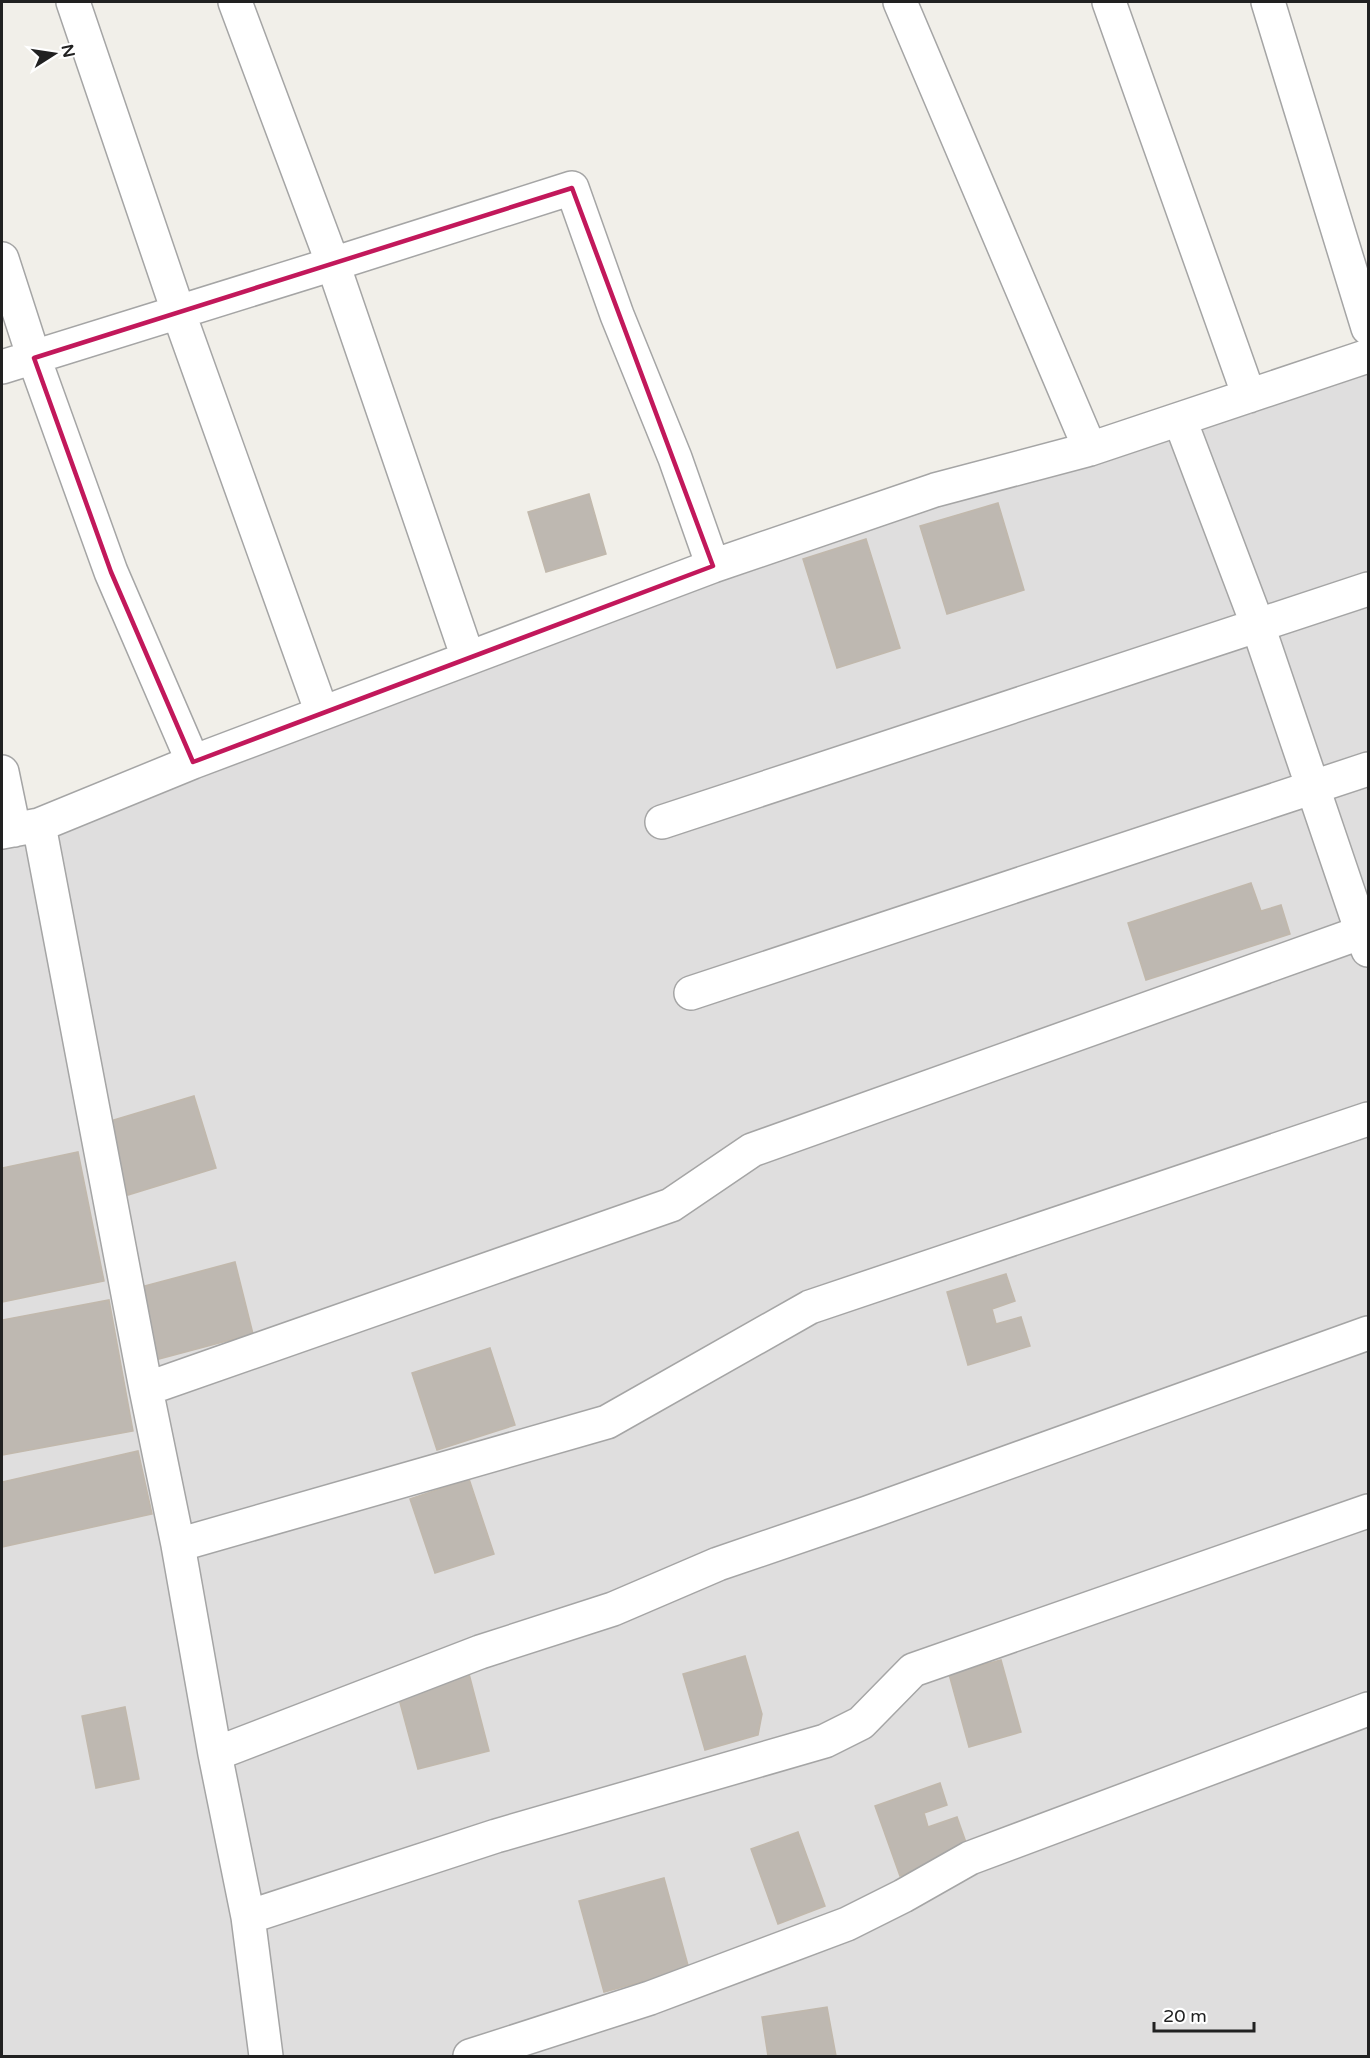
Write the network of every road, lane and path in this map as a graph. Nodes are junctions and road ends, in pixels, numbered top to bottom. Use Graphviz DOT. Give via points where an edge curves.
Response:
graph roads {
  1 [pos="73,2"];
  2 [pos="235,2"];
  3 [pos="900,2"];
  4 [pos="1109,2"];
  5 [pos="1268,2"];
  6 [pos="2,259"];
  7 [pos="333,264"];
  8 [pos="178,311"];
  9 [pos="1368,328"];
  10 [pos="1368,356"];
  11 [pos="34,358"];
  12 [pos="2,367"];
  13 [pos="1250,396"];
  14 [pos="1180,420"];
  15 [pos="1090,449"];
  16 [pos="713,566"];
  17 [pos="1368,589"];
  18 [pos="1258,626"];
  19 [pos="468,658"];
  20 [pos="322,714"];
  21 [pos="193,762"];
  22 [pos="1368,769"];
  23 [pos="2,772"];
  24 [pos="1313,787"];
  25 [pos="662,822"];
  26 [pos="18,829"];
  27 [pos="1366,937"];
  28 [pos="691,993"];
  29 [pos="1368,1119"];
  30 [pos="1368,1333"];
  31 [pos="146,1389"];
  32 [pos="1368,1511"];
  33 [pos="178,1545"];
  34 [pos="1368,1709"];
  35 [pos="215,1754"];
  36 [pos="248,1917"];
  37 [pos="266,2056"];
  38 [pos="470,2056"];
  1 -- 8 [label="street"];
  2 -- 7 [label="street"];
  3 -- 15 [label="street"];
  4 -- 13 [label="street"];
  5 -- 9 [label="street"];
  6 -- 11 [label="street"];
  7 -- 8 [label="street"];
  7 -- 16 [label="street" via="572,188"];
  7 -- 19 [label="street"];
  8 -- 11 [label="street"];
  8 -- 20 [label="street"];
  10 -- 13 [label="street"];
  11 -- 12 [label="street"];
  11 -- 21 [label="street" via="111,572"];
  13 -- 14 [label="street"];
  14 -- 15 [label="street"];
  14 -- 18 [label="street"];
  15 -- 16 [label="street" via="935,490"];
  16 -- 19 [label="street"];
  17 -- 18 [label="street"];
  18 -- 24 [label="street"];
  18 -- 25 [label="street"];
  19 -- 20 [label="street"];
  20 -- 21 [label="street"];
  21 -- 26 [label="street"];
  22 -- 24 [label="street"];
  23 -- 26 [label="street"];
  24 -- 27 [label="street"];
  24 -- 28 [label="street"];
  26 -- 31 [label="street"];
  27 -- 31 [label="street" via="752,1150 670,1204"];
  29 -- 33 [label="street" via="810,1307 607,1422"];
  30 -- 35 [label="street" via="718,1564 613,1609 480,1652"];
  31 -- 33 [label="street"];
  32 -- 36 [label="street" via="913,1670 861,1723 825,1741 496,1836"];
  33 -- 35 [label="street"];
  34 -- 38 [label="street" via="970,1858 848,1924 650,1998"];
  35 -- 36 [label="street"];
  36 -- 37 [label="street"];
}
